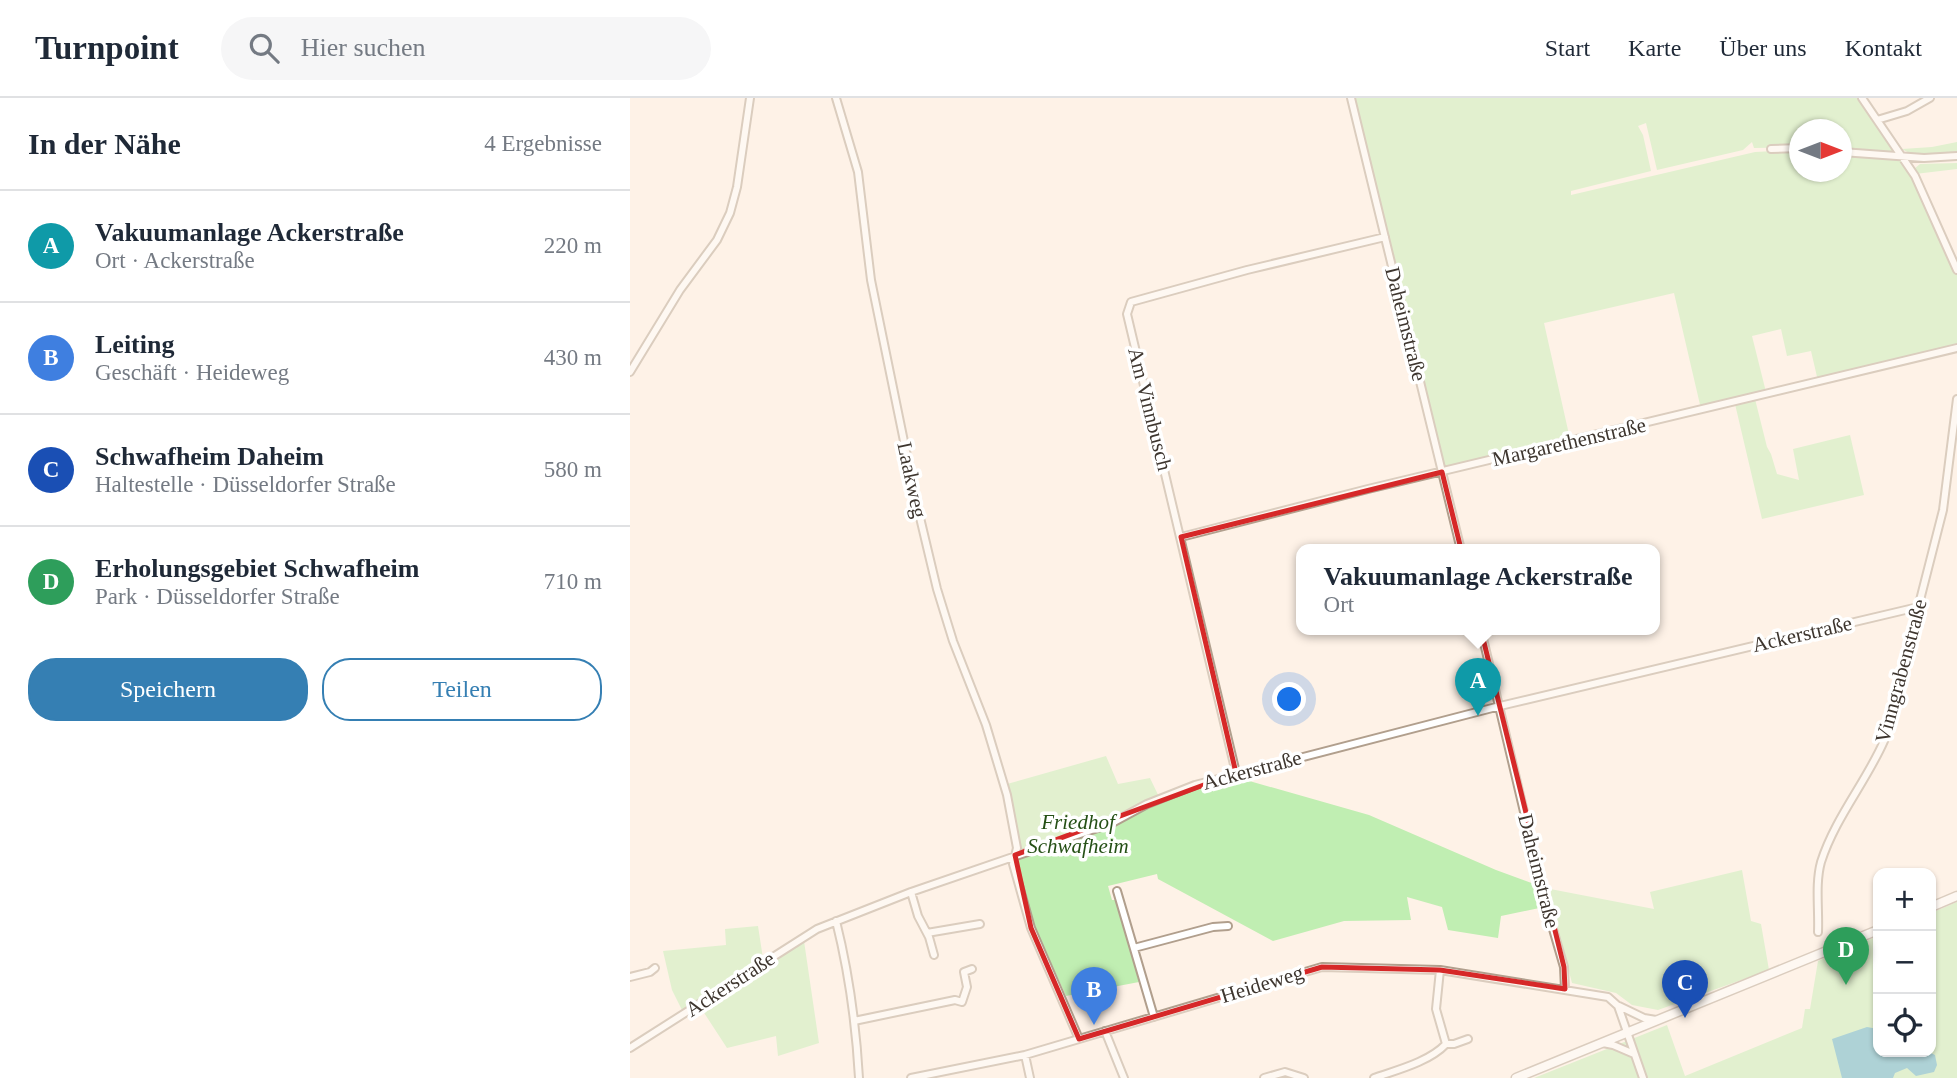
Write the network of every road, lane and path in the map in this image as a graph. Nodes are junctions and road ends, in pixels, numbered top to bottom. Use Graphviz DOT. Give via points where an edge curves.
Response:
graph roads {
  1 [pos="750,98"];
  2 [pos="836,98"];
  3 [pos="1351,98"];
  4 [pos="1862,98"];
  5 [pos="1930,98"];
  6 [pos="1877,120"];
  7 [pos="1789,148"];
  8 [pos="1771,149"];
  9 [pos="1852,153"];
  10 [pos="1957,156"];
  11 [pos="1903,157"];
  12 [pos="1385,237"];
  13 [pos="1957,270"];
  14 [pos="1957,348"];
  15 [pos="630,372"];
  16 [pos="1957,398"];
  17 [pos="1442,472"];
  18 [pos="1181,537"];
  19 [pos="1460,544"];
  20 [pos="1918,607"];
  21 [pos="1482,635"];
  22 [pos="1500,706"];
  23 [pos="1236,773"];
  24 [pos="1015,855"];
  25 [pos="1117,891"];
  26 [pos="911,892"];
  27 [pos="1957,896"];
  28 [pos="1936,905"];
  29 [pos="836,921"];
  30 [pos="980,924"];
  31 [pos="1228,926"];
  32 [pos="1876,931"];
  33 [pos="1818,932"];
  34 [pos="927,933"];
  35 [pos="1134,948"];
  36 [pos="934,955"];
  37 [pos="654,968"];
  38 [pos="972,969"];
  39 [pos="1440,970"];
  40 [pos="630,977"];
  41 [pos="1565,989"];
  42 [pos="1618,1006"];
  43 [pos="1154,1017"];
  44 [pos="1656,1020"];
  45 [pos="854,1021"];
  46 [pos="1105,1031"];
  47 [pos="1628,1031"];
  48 [pos="1079,1038"];
  49 [pos="1468,1039"];
  50 [pos="1601,1043"];
  51 [pos="1446,1044"];
  52 [pos="630,1048"];
  53 [pos="1634,1054"];
  54 [pos="1025,1055"];
  55 [pos="859,1078"];
  56 [pos="911,1078"];
  57 [pos="1030,1078"];
  58 [pos="1124,1078"];
  59 [pos="1264,1078"];
  60 [pos="1304,1078"];
  61 [pos="1374,1078"];
  62 [pos="1516,1078"];
  63 [pos="1643,1078"];
  1 -- 15 [label="street" via="730,213"];
  2 -- 24 [label="street, Laakweg" via="858,172 871,281 917,505 945,615 1007,795"];
  3 -- 12 [label="street, Daheimstraße"];
  4 -- 6 [label="street"];
  5 -- 6 [label="street"];
  6 -- 11 [label="street"];
  7 -- 8 [label="street"];
  9 -- 11 [label="street"];
  10 -- 11 [label="street"];
  11 -- 13 [label="street"];
  12 -- 17 [label="street, Daheimstraße"];
  12 -- 18 [label="street, Am Vinnbusch" via="1247,270 1131,302 1127,307"];
  14 -- 17 [label="street, Margarethenstraße"];
  16 -- 20 [label="street, Vinngrabenstraße" via="1943,510"];
  17 -- 18 [label="street, Margarethenstraße"];
  17 -- 19 [label="street, Daheimstraße"];
  18 -- 23 [label="street, Am Vinnbusch"];
  20 -- 22 [label="street, Ackerstraße"];
  20 -- 33 [label="street, Vinngrabenstraße" via="1884,741 1822,861"];
  21 -- 22 [label="street, Daheimstraße"];
  22 -- 23 [label="street, Ackerstraße"];
  22 -- 41 [label="street, Daheimstraße" via="1564,967"];
  23 -- 24 [label="street, Ackerstraße"];
  24 -- 26 [label="street, Ackerstraße"];
  24 -- 48 [label="street, Laakweg" via="1013,864 1031,928"];
  25 -- 35 [label="street"];
  26 -- 29 [label="street, Ackerstraße"];
  26 -- 34 [label="street"];
  27 -- 28 [label="main road"];
  29 -- 45 [label="street"];
  29 -- 52 [label="street, Ackerstraße"];
  30 -- 34 [label="street"];
  31 -- 35 [label="street"];
  32 -- 44 [label="main road"];
  34 -- 36 [label="street"];
  35 -- 43 [label="street"];
  37 -- 40 [label="street"];
  38 -- 45 [label="street" via="964,972 967,987 962,1002"];
  39 -- 41 [label="street, Heideweg"];
  39 -- 43 [label="street, Heideweg" via="1322,967"];
  39 -- 51 [label="street" via="1436,1009"];
  41 -- 42 [label="street, Heideweg" via="1608,997"];
  42 -- 44 [label="street, Heideweg"];
  42 -- 47 [label="street"];
  43 -- 46 [label="street, Heideweg"];
  44 -- 47 [label="main road"];
  45 -- 55 [label="street"];
  46 -- 48 [label="street, Heideweg"];
  46 -- 58 [label="street"];
  47 -- 50 [label="main road"];
  47 -- 53 [label="street"];
  48 -- 54 [label="street, Heideweg"];
  49 -- 51 [label="street"];
  50 -- 53 [label="street"];
  50 -- 62 [label="main road"];
  51 -- 61 [label="street" via="1440,1051"];
  53 -- 63 [label="street"];
  54 -- 56 [label="street, Heideweg"];
  54 -- 57 [label="street"];
  59 -- 60 [label="street" via="1285,1072"];
}
